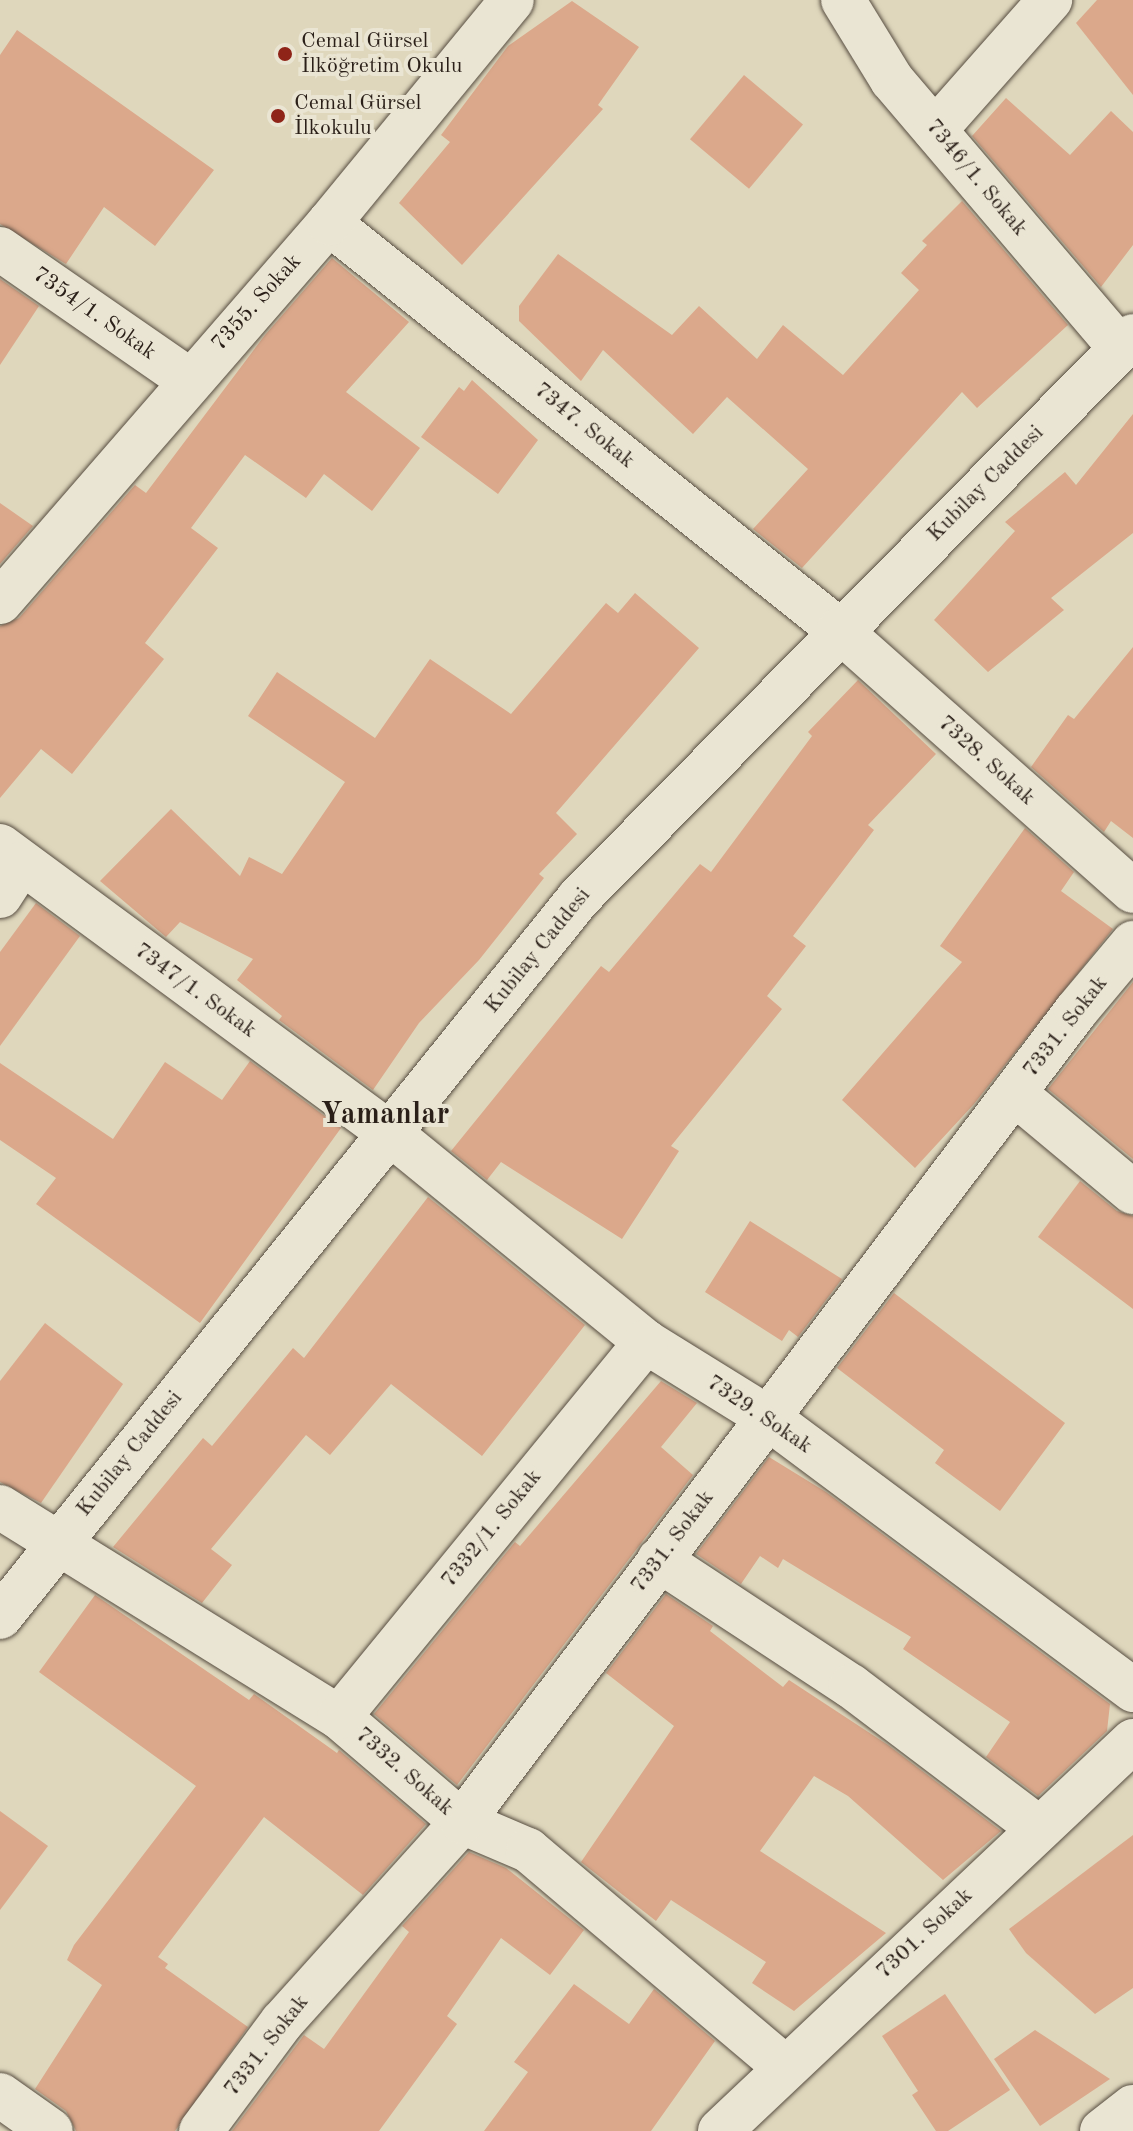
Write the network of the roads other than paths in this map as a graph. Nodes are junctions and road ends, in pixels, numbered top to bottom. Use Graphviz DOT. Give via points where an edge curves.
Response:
graph roads {
  1 [pos="512,0"];
  2 [pos="843,0"];
  3 [pos="1050,0"];
  4 [pos="935,130"];
  5 [pos="329,223"];
  6 [pos="0,249"];
  7 [pos="1127,342"];
  8 [pos="189,380"];
  9 [pos="0,602"];
  10 [pos="839,630"];
  11 [pos="7,869"];
  12 [pos="1133,891"];
  13 [pos="1133,943"];
  14 [pos="1014,1093"];
  15 [pos="391,1134"];
  16 [pos="1133,1192"];
  17 [pos="646,1342"];
  18 [pos="767,1417"];
  19 [pos="0,1507"];
  20 [pos="58,1543"];
  21 [pos="659,1560"];
  22 [pos="0,1617"];
  23 [pos="1133,1690"];
  24 [pos="339,1717"];
  25 [pos="1133,1741"];
  26 [pos="462,1822"];
  27 [pos="1039,1828"];
  28 [pos="784,2066"];
  29 [pos="0,2095"];
  30 [pos="1133,2107"];
  31 [pos="51,2131"];
  32 [pos="201,2131"];
  33 [pos="720,2131"];
  34 [pos="1102,2131"];
  1 -- 5 [label="street, 7355. Sokak"];
  2 -- 4 [label="street, 7346/1. Sokak" via="892,80"];
  3 -- 4 [label="street"];
  4 -- 7 [label="street, 7346/1. Sokak"];
  5 -- 8 [label="street, 7355. Sokak"];
  5 -- 10 [label="street, 7347. Sokak"];
  6 -- 8 [label="street, 7354/1. Sokak"];
  7 -- 10 [label="street, Kubilay Caddesi"];
  8 -- 9 [label="street, 7355. Sokak"];
  10 -- 12 [label="street, 7328. Sokak"];
  10 -- 15 [label="street, Kubilay Caddesi" via="579,898"];
  11 -- 15 [label="street, 7347/1. Sokak"];
  13 -- 14 [label="street, 7331. Sokak"];
  14 -- 16 [label="street"];
  14 -- 18 [label="street, 7331. Sokak"];
  15 -- 17 [label="street, 7329. Sokak"];
  15 -- 20 [label="street, Kubilay Caddesi"];
  17 -- 18 [label="street, 7329. Sokak"];
  17 -- 24 [label="street, 7332/1. Sokak"];
  18 -- 21 [label="street, 7331. Sokak"];
  18 -- 23 [label="street, 7329. Sokak"];
  19 -- 20 [label="street, 7332. Sokak"];
  20 -- 22 [label="street, Kubilay Caddesi"];
  20 -- 24 [label="street, 7332. Sokak"];
  21 -- 26 [label="street, 7331. Sokak"];
  21 -- 27 [label="street" via="851,1686"];
  24 -- 26 [label="street, 7332. Sokak"];
  25 -- 27 [label="street, 7301. Sokak"];
  26 -- 28 [label="street, 7332. Sokak" via="528,1850"];
  26 -- 32 [label="street, 7331. Sokak" via="282,2022"];
  27 -- 28 [label="street, 7301. Sokak"];
  28 -- 33 [label="street, 7301. Sokak"];
  29 -- 31 [label="street"];
  30 -- 34 [label="street"];
}
